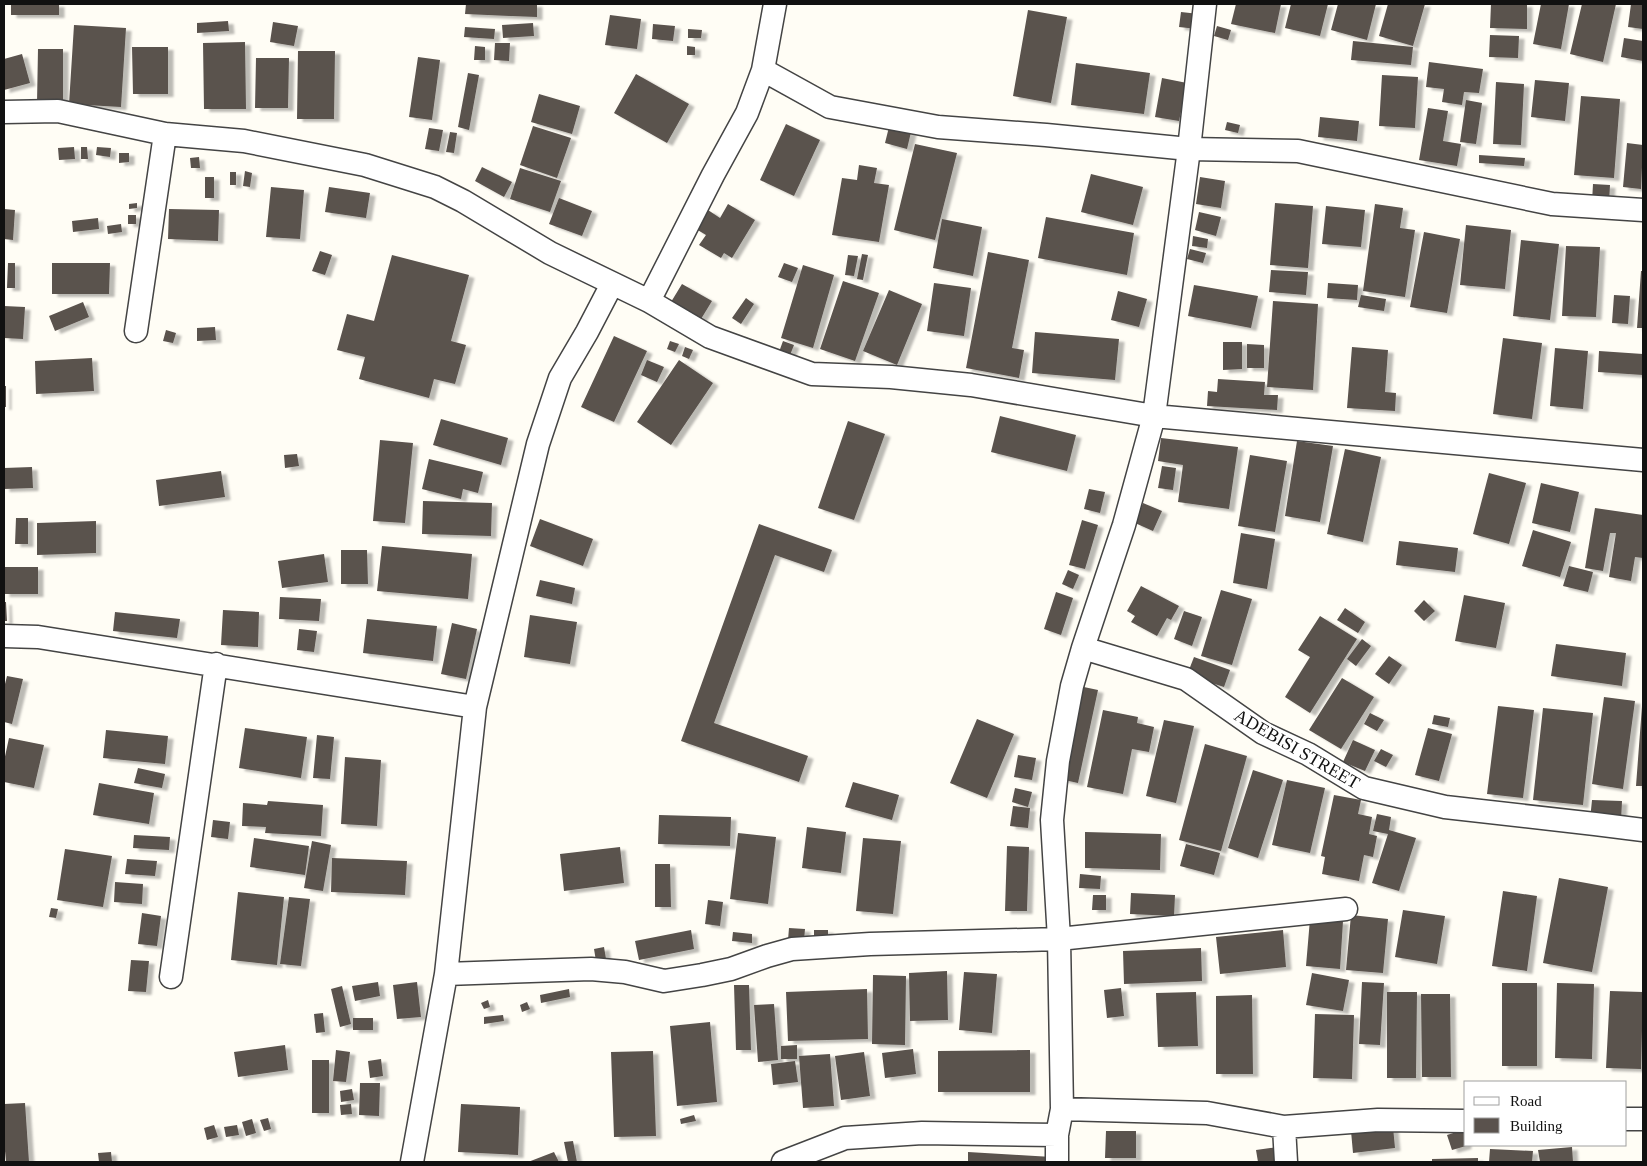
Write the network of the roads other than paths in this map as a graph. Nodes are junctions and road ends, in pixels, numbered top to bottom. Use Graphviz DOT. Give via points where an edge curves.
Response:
graph roads {
  1 [pos="775,4"];
  2 [pos="1205,4"];
  3 [pos="764,70"];
  4 [pos="4,112"];
  5 [pos="165,134"];
  6 [pos="1190,150"];
  7 [pos="1643,210"];
  8 [pos="612,284"];
  9 [pos="648,301"];
  10 [pos="136,331"];
  11 [pos="1154,416"];
  12 [pos="1643,460"];
  13 [pos="4,636"];
  14 [pos="1082,648"];
  15 [pos="216,664"];
  16 [pos="475,707"];
  17 [pos="1643,830"];
  18 [pos="1346,909"];
  19 [pos="1059,939"];
  20 [pos="446,974"];
  21 [pos="171,978"];
  22 [pos="1062,1109"];
  23 [pos="1627,1119"];
  24 [pos="1643,1119"];
  25 [pos="1464,1121"];
  26 [pos="1284,1127"];
  27 [pos="1057,1134"];
  28 [pos="412,1162"];
  29 [pos="783,1162"];
  30 [pos="1057,1162"];
  31 [pos="1286,1162"];
  1 -- 3 [label="street"];
  2 -- 6 [label="street"];
  3 -- 6 [label="street" via="830,107 850,111 938,127"];
  3 -- 9 [label="street" via="747,113"];
  4 -- 5 [label="street" via="58,111"];
  5 -- 8 [label="street" via="244,141 364,165 435,186 550,253"];
  5 -- 10 [label="street"];
  6 -- 7 [label="street" via="1298,151 1552,204"];
  6 -- 11 [label="street"];
  8 -- 9 [label="street"];
  8 -- 16 [label="street" via="560,378 538,444"];
  9 -- 11 [label="street" via="710,337 812,374 971,385"];
  11 -- 12 [label="street"];
  11 -- 14 [label="street" via="1124,525"];
  13 -- 15 [label="street" via="38,637"];
  14 -- 17 [label="street, ADEBISI STREET" via="1186,679 1263,733 1308,754 1364,788 1445,807"];
  14 -- 19 [label="street" via="1058,762 1052,820"];
  15 -- 16 [label="street"];
  15 -- 21 [label="street"];
  16 -- 20 [label="street"];
  18 -- 19 [label="street"];
  19 -- 20 [label="street" via="792,949 731,969 664,981 626,972 591,969"];
  19 -- 22 [label="street"];
  20 -- 28 [label="street"];
  22 -- 26 [label="street" via="1207,1113"];
  22 -- 27 [label="street"];
  23 -- 24 [label="street"];
  25 -- 26 [label="street" via="1378,1120"];
  26 -- 31 [label="street"];
  27 -- 29 [label="street" via="922,1133 845,1138"];
  27 -- 30 [label="street"];
}
